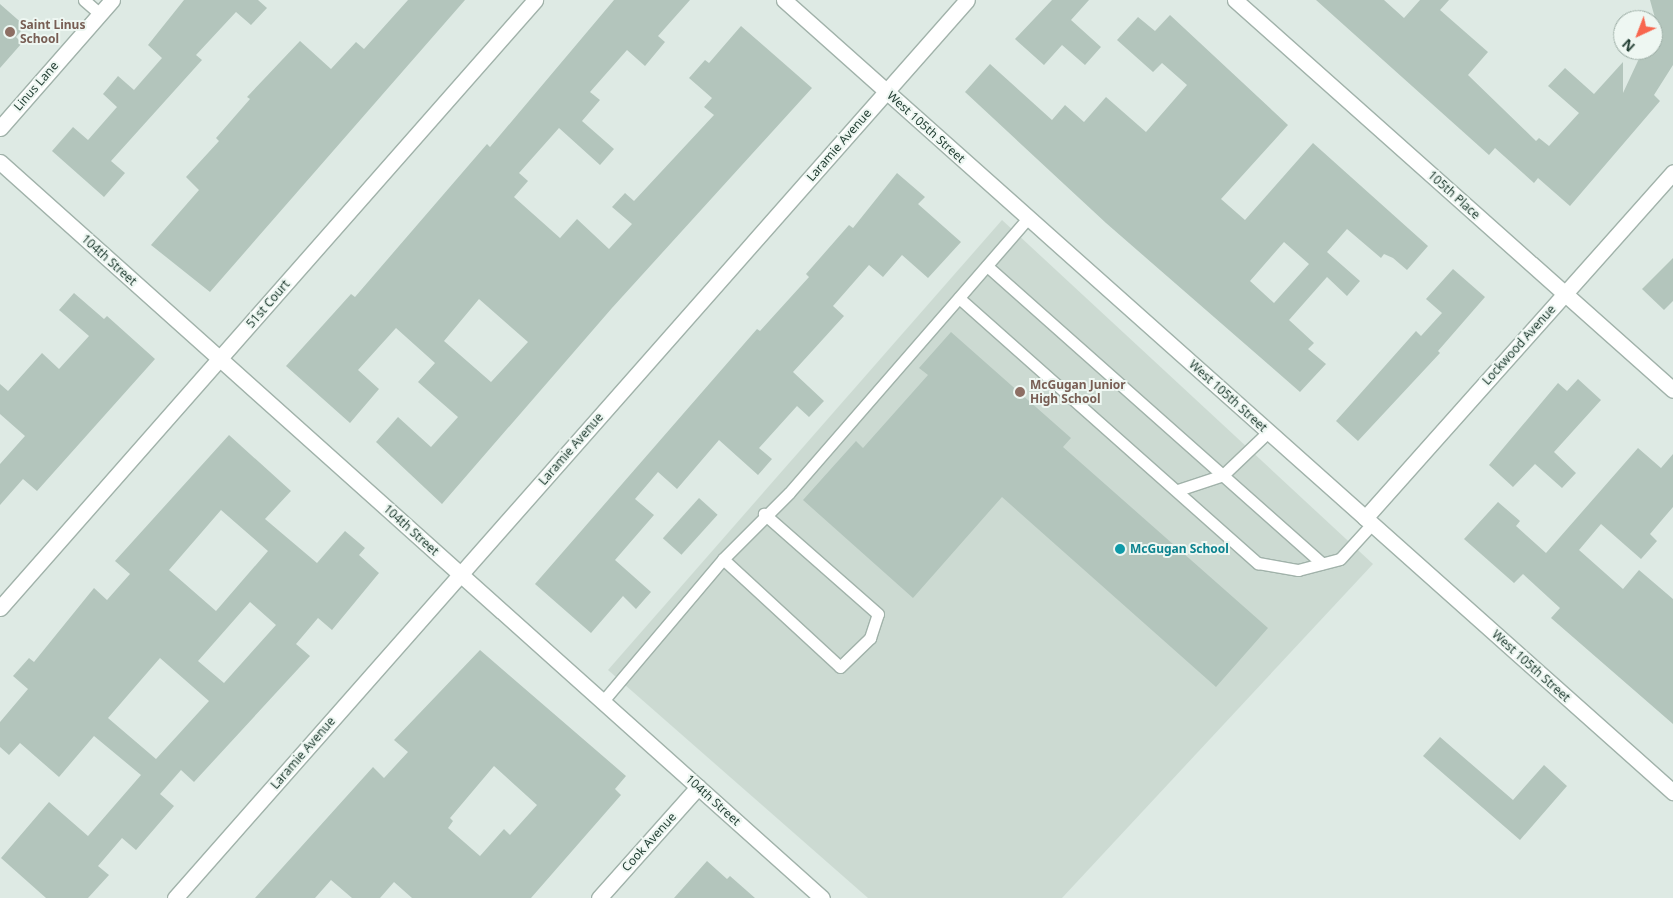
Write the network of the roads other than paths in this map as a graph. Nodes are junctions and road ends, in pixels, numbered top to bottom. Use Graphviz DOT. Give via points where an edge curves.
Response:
graph roads {
  1 [pos="84,0"];
  2 [pos="112,0"];
  3 [pos="535,0"];
  4 [pos="784,0"];
  5 [pos="967,0"];
  6 [pos="1235,0"];
  7 [pos="100,14"];
  8 [pos="887,92"];
  9 [pos="0,128"];
  10 [pos="0,162"];
  11 [pos="1673,172"];
  12 [pos="1028,218"];
  13 [pos="987,266"];
  14 [pos="1564,294"];
  15 [pos="959,298"];
  16 [pos="220,358"];
  17 [pos="1673,390"];
  18 [pos="1268,432"];
  19 [pos="1223,476"];
  20 [pos="1178,490"];
  21 [pos="764,514"];
  22 [pos="1369,521"];
  23 [pos="723,559"];
  24 [pos="1322,563"];
  25 [pos="461,574"];
  26 [pos="0,608"];
  27 [pos="603,701"];
  28 [pos="698,786"];
  29 [pos="1673,792"];
  30 [pos="175,898"];
  31 [pos="599,898"];
  32 [pos="822,898"];
  1 -- 7 [label="lane"];
  2 -- 7 [label="street, Linus Lane"];
  3 -- 16 [label="street, 51st Court"];
  4 -- 8 [label="street, West 105th Street"];
  5 -- 8 [label="street, Laramie Avenue"];
  6 -- 14 [label="street, 105th Place"];
  7 -- 9 [label="street, Linus Lane"];
  8 -- 12 [label="street, West 105th Street"];
  8 -- 25 [label="street, Laramie Avenue"];
  10 -- 16 [label="street, 104th Street"];
  11 -- 14 [label="street, Lockwood Avenue"];
  12 -- 13 [label="lane"];
  12 -- 18 [label="street, West 105th Street"];
  13 -- 15 [label="lane"];
  13 -- 19 [label="lane"];
  14 -- 17 [label="street, 105th Place"];
  14 -- 22 [label="street, Lockwood Avenue"];
  15 -- 20 [label="lane"];
  15 -- 21 [label="lane" via="789,493"];
  16 -- 25 [label="street, 104th Street"];
  16 -- 26 [label="street, 51st Court"];
  18 -- 19 [label="lane"];
  18 -- 22 [label="street, West 105th Street"];
  19 -- 20 [label="lane"];
  19 -- 24 [label="lane"];
  20 -- 24 [label="lane" via="1258,563 1298,570"];
  21 -- 23 [label="lane"];
  21 -- 23 [label="lane" via="878,614 870,638 840,666"];
  22 -- 24 [label="lane" via="1340,559"];
  22 -- 29 [label="street, West 105th Street"];
  23 -- 27 [label="lane"];
  25 -- 27 [label="street, 104th Street"];
  25 -- 30 [label="street, Laramie Avenue"];
  27 -- 28 [label="street, 104th Street"];
  28 -- 31 [label="street, Cook Avenue"];
  28 -- 32 [label="street, 104th Street"];
}
